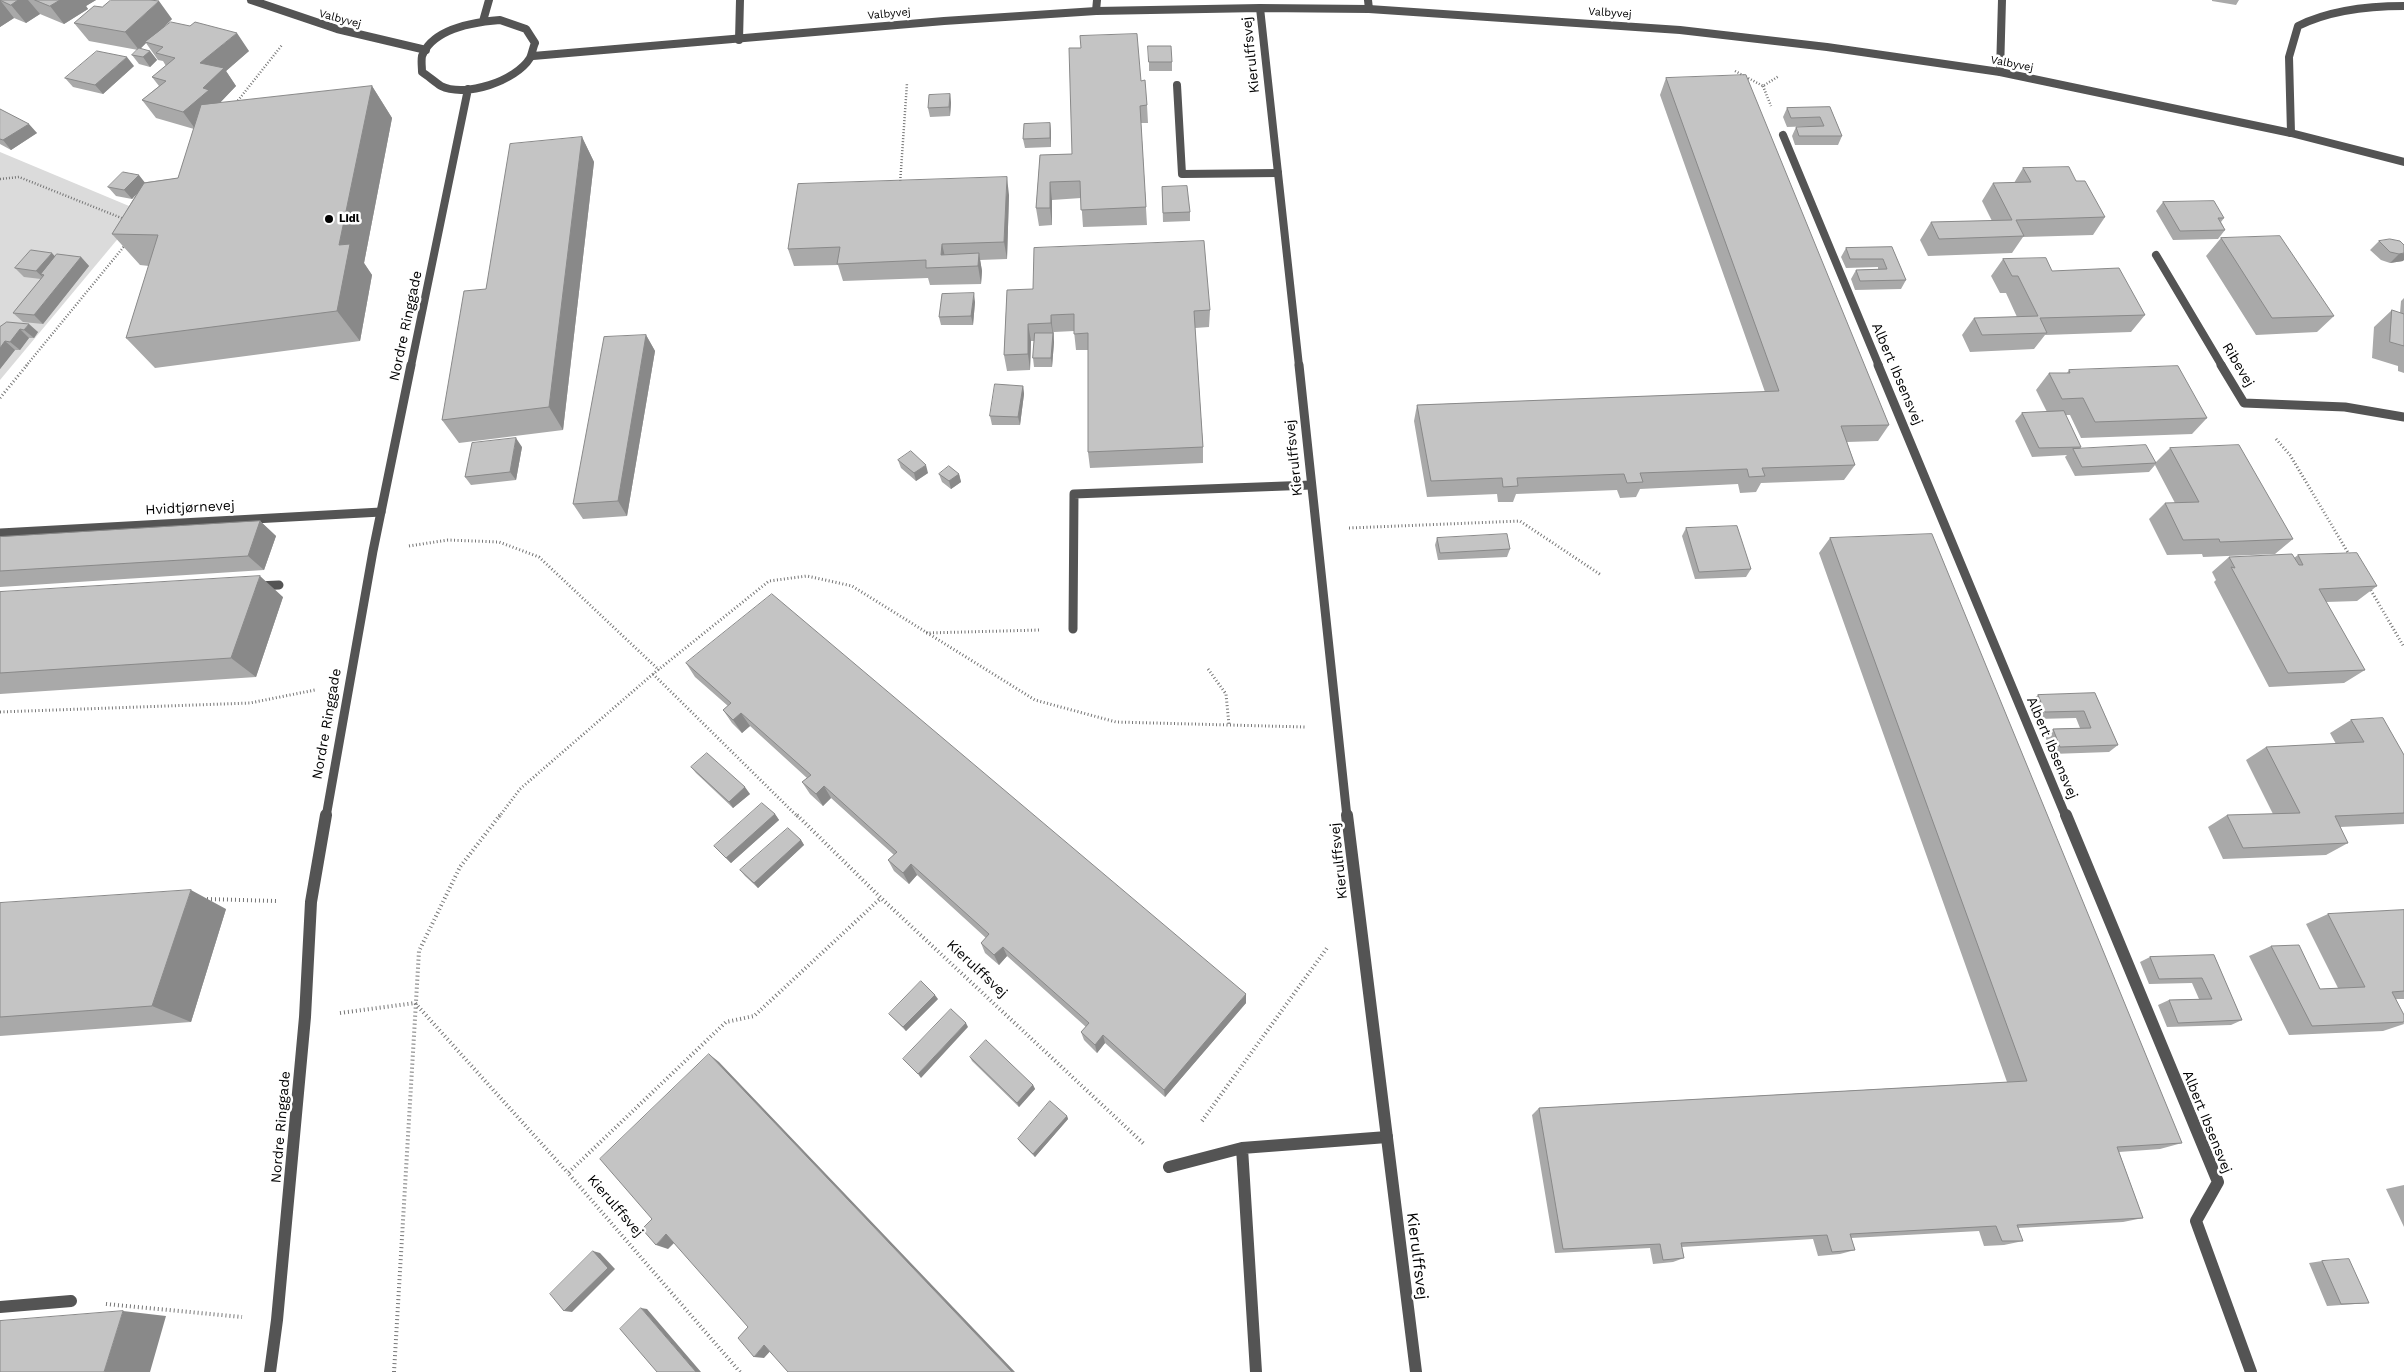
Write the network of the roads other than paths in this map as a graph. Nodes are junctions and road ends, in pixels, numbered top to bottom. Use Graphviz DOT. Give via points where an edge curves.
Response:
graph roads {
  1 [pos="251,0"];
  2 [pos="489,0"];
  3 [pos="740,0"];
  4 [pos="1096,0"];
  5 [pos="1368,0"];
  6 [pos="2002,0"];
  7 [pos="2380,3"];
  8 [pos="2404,6"];
  9 [pos="1260,8"];
  10 [pos="1369,9"];
  11 [pos="1096,11"];
  12 [pos="483,21"];
  13 [pos="739,40"];
  14 [pos="426,50"];
  15 [pos="533,56"];
  16 [pos="2000,72"];
  17 [pos="1176,85"];
  18 [pos="468,89"];
  19 [pos="2291,133"];
  20 [pos="1783,135"];
  21 [pos="2404,162"];
  22 [pos="1278,173"];
  23 [pos="2156,255"];
  24 [pos="2404,418"];
  25 [pos="1311,485"];
  26 [pos="381,512"];
  27 [pos="0,533"];
  28 [pos="279,585"];
  29 [pos="249,587"];
  30 [pos="1073,630"];
  31 [pos="1387,1137"];
  32 [pos="1242,1148"];
  33 [pos="1169,1167"];
  34 [pos="71,1301"];
  35 [pos="0,1307"];
  36 [pos="270,1372"];
  37 [pos="1256,1372"];
  38 [pos="1416,1372"];
  39 [pos="2251,1372"];
  1 -- 14 [label="street, Valbyvej" via="350,34"];
  2 -- 12 [label="street"];
  3 -- 13 [label="street"];
  4 -- 11 [label="street"];
  5 -- 10 [label="street"];
  6 -- 16 [label="street"];
  7 -- 8 [label="street"];
  7 -- 19 [label="street" via="2318,16 2298,26 2290,57"];
  9 -- 10 [label="street, Valbyvej"];
  9 -- 11 [label="street, Valbyvej"];
  9 -- 22 [label="street, Kierulffsvej"];
  10 -- 16 [label="street, Valbyvej" via="1680,30"];
  11 -- 13 [label="street, Valbyvej"];
  12 -- 14 [label="street" via="449,31 435,39"];
  12 -- 15 [label="street" via="514,23 526,28 536,46"];
  13 -- 15 [label="street, Valbyvej"];
  14 -- 18 [label="street" via="421,65 428,78 444,87"];
  15 -- 18 [label="street" via="513,76 492,85"];
  16 -- 19 [label="street, Valbyvej"];
  17 -- 22 [label="street" via="1182,174"];
  18 -- 26 [label="street, Nordre Ringgade"];
  19 -- 21 [label="street, Valbyvej"];
  20 -- 39 [label="street, Albert Ibsensvej" via="2218,1182 2196,1222"];
  22 -- 25 [label="street, Kierulffsvej"];
  23 -- 24 [label="street, Ribevej" via="2244,403 2306,403 2383,412"];
  25 -- 30 [label="street" via="1074,494"];
  25 -- 31 [label="street, Kierulffsvej"];
  26 -- 27 [label="street, Hvidtjørnevej"];
  26 -- 36 [label="street, Nordre Ringgade" via="348,684 312,902 305,1017"];
  28 -- 29 [label="street"];
  31 -- 32 [label="street"];
  31 -- 38 [label="street, Kierulffsvej"];
  32 -- 33 [label="street"];
  32 -- 37 [label="street"];
  34 -- 35 [label="street"];
}
